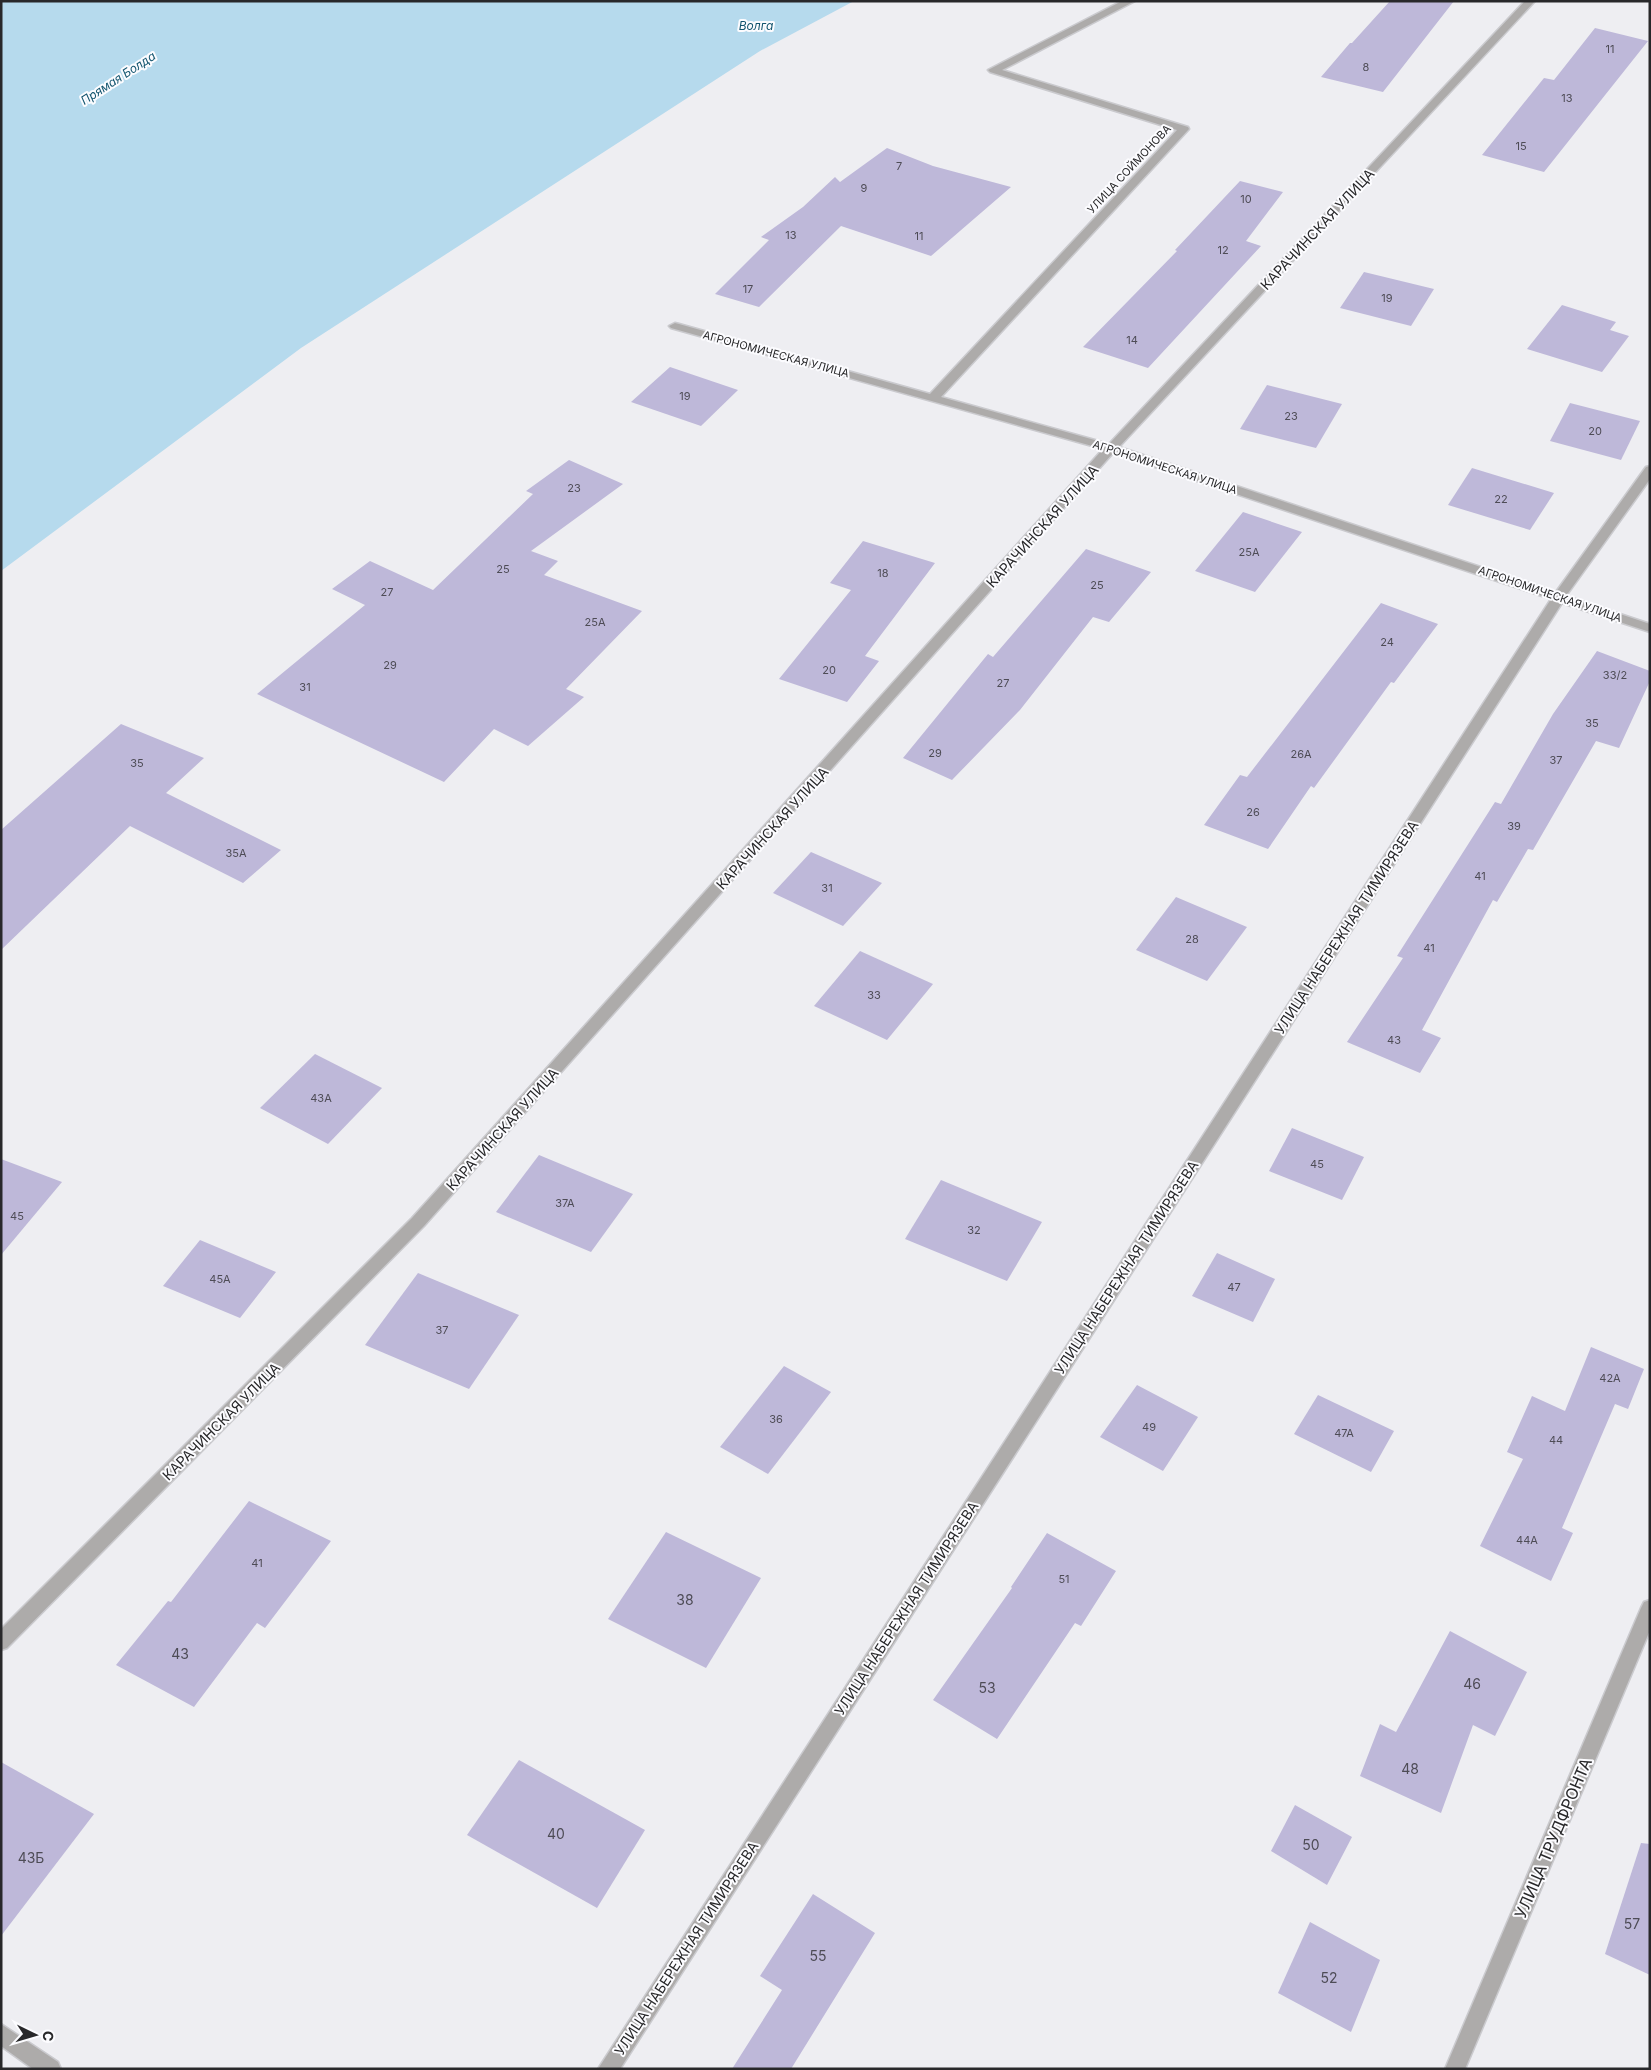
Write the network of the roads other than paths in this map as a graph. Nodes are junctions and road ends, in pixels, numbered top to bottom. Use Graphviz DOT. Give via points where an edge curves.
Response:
graph roads {
  1 [pos="1130,1"];
  2 [pos="1530,1"];
  3 [pos="675,326"];
  4 [pos="933,398"];
  5 [pos="1111,448"];
  6 [pos="1650,470"];
  7 [pos="1560,597"];
  8 [pos="1650,628"];
  9 [pos="1650,1608"];
  10 [pos="1,1642"];
  11 [pos="1,2034"];
  12 [pos="51,2069"];
  13 [pos="608,2069"];
  14 [pos="1456,2069"];
  1 -- 4 [label="street, УЛИЦА СОЙМОНОВА" via="993,70 1184,129"];
  2 -- 5 [label="street, КАРАЧИНСКАЯ УЛИЦА"];
  3 -- 4 [label="street, АГРОНОМИЧЕСКАЯ УЛИЦА"];
  4 -- 5 [label="street, АГРОНОМИЧЕСКАЯ УЛИЦА"];
  5 -- 7 [label="street, АГРОНОМИЧЕСКАЯ УЛИЦА"];
  5 -- 10 [label="street, КАРАЧИНСКАЯ УЛИЦА" via="418,1222"];
  6 -- 7 [label="street, УЛИЦА НАБЕРЕЖНАЯ ТИМИРЯЗЕВА"];
  7 -- 8 [label="street, АГРОНОМИЧЕСКАЯ УЛИЦА"];
  7 -- 13 [label="street, УЛИЦА НАБЕРЕЖНАЯ ТИМИРЯЗЕВА"];
  9 -- 14 [label="street, УЛИЦА ТРУДФРОНТА"];
  11 -- 12 [label="street"];
}
